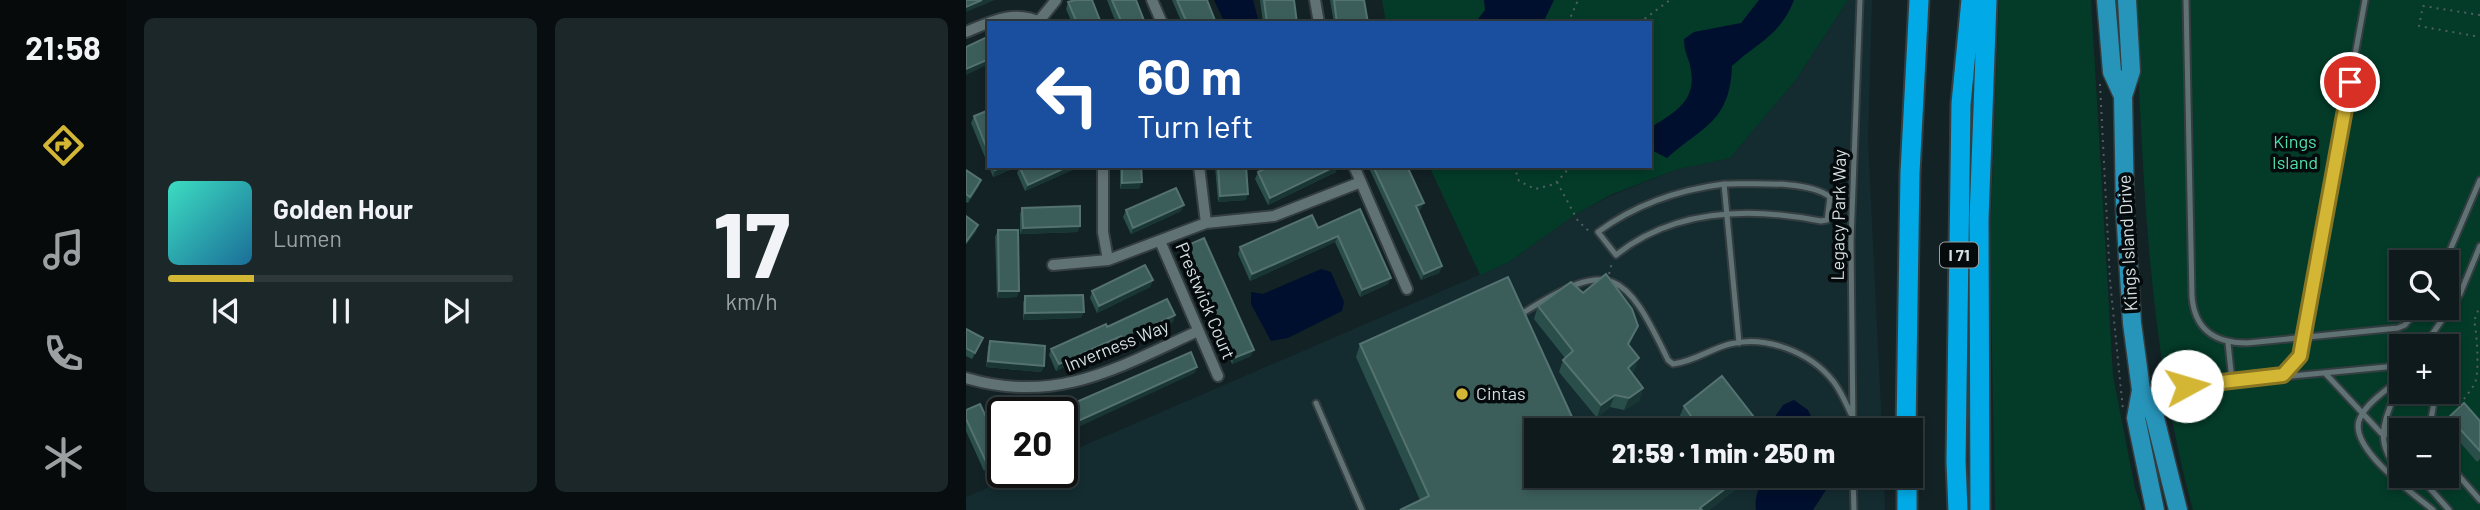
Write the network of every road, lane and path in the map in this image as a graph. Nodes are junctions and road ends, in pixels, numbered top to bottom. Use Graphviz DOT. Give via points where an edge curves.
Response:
graph roads {
  1 [pos="1056,0"];
  2 [pos="1152,0"];
  3 [pos="1315,0"];
  4 [pos="1578,0"];
  5 [pos="1670,0"];
  6 [pos="1860,0"];
  7 [pos="1919,0"];
  8 [pos="1971,0"];
  9 [pos="1987,0"];
  10 [pos="2106,0"];
  11 [pos="2127,0"];
  12 [pos="2186,0"];
  13 [pos="2365,0"];
  14 [pos="2480,15"];
  15 [pos="994,21"];
  16 [pos="1037,21"];
  17 [pos="1041,21"];
  18 [pos="1161,21"];
  19 [pos="1319,21"];
  20 [pos="1569,21"];
  21 [pos="1642,21"];
  22 [pos="987,24"];
  23 [pos="966,32"];
  24 [pos="2480,37"];
  25 [pos="2100,82"];
  26 [pos="2123,96"];
  27 [pos="1102,168"];
  28 [pos="1199,168"];
  29 [pos="1355,168"];
  30 [pos="1514,168"];
  31 [pos="1569,168"];
  32 [pos="2480,180"];
  33 [pos="1361,182"];
  34 [pos="1557,182"];
  35 [pos="1724,184"];
  36 [pos="1727,214"];
  37 [pos="1206,223"];
  38 [pos="1598,232"];
  39 [pos="1160,241"];
  40 [pos="2480,246"];
  41 [pos="2450,250"];
  42 [pos="1616,255"];
  43 [pos="1108,260"];
  44 [pos="1053,265"];
  45 [pos="1609,275"];
  46 [pos="1407,289"];
  47 [pos="2480,306"];
  48 [pos="1523,313"];
  49 [pos="2409,320"];
  50 [pos="1198,331"];
  51 [pos="2432,334"];
  52 [pos="2304,337"];
  53 [pos="1740,343"];
  54 [pos="2228,343"];
  55 [pos="2389,364"];
  56 [pos="2325,373"];
  57 [pos="2283,375"];
  58 [pos="1218,376"];
  59 [pos="966,378"];
  60 [pos="2232,381"];
  61 [pos="2141,390"];
  62 [pos="2389,390"];
  63 [pos="2464,399"];
  64 [pos="1316,403"];
  65 [pos="2391,404"];
  66 [pos="2123,413"];
  67 [pos="2362,414"];
  68 [pos="1853,417"];
  69 [pos="1906,418"];
  70 [pos="2386,418"];
  71 [pos="2381,433"];
  72 [pos="2389,437"];
  73 [pos="2459,476"];
  74 [pos="1853,488"];
  75 [pos="1907,488"];
  76 [pos="2430,488"];
  77 [pos="2412,492"];
  78 [pos="2480,500"];
  79 [pos="1362,510"];
  80 [pos="1854,510"];
  81 [pos="1908,510"];
  82 [pos="1958,510"];
  83 [pos="1983,510"];
  84 [pos="2155,510"];
  85 [pos="2178,510"];
  86 [pos="2433,510"];
  87 [pos="2449,510"];
  1 -- 17 [label="street"];
  2 -- 18 [label="street"];
  3 -- 19 [label="street"];
  4 -- 20 [label="path"];
  5 -- 21 [label="path"];
  6 -- 68 [label="lane, Legacy Park Way" via="1851,241"];
  7 -- 69 [label="highway" via="1910,173"];
  8 -- 82 [label="highway, I 71" via="1961,104"];
  9 -- 83 [label="highway" via="1979,219 1979,489"];
  10 -- 26 [label="main road, Kings Island Drive" via="2112,72"];
  11 -- 26 [label="main road, Kings Island Drive" via="2132,71"];
  12 -- 54 [label="lane" via="2193,311 2206,332"];
  13 -- 52 [label="lane"];
  14 -- 24 [label="path" via="2423,6 2419,26"];
  15 -- 16 [label="street" via="1006,16"];
  22 -- 23 [label="street"];
  25 -- 66 [label="path" via="2110,281"];
  26 -- 61 [label="main road, Kings Island Drive" via="2125,210"];
  27 -- 43 [label="street"];
  28 -- 37 [label="street"];
  29 -- 33 [label="street"];
  30 -- 34 [label="path" via="1526,187 1544,189"];
  31 -- 34 [label="path"];
  32 -- 41 [label="lane"];
  33 -- 37 [label="street" via="1274,216"];
  33 -- 46 [label="street"];
  34 -- 38 [label="path" via="1578,220 1588,232"];
  35 -- 36 [label="lane"];
  35 -- 36 [label="lane" via="1791,186 1822,191 1830,197 1827,220 1776,212"];
  35 -- 38 [label="lane" via="1669,194 1624,214"];
  36 -- 42 [label="lane" via="1679,221"];
  36 -- 53 [label="lane"];
  37 -- 39 [label="street"];
  38 -- 42 [label="lane"];
  39 -- 43 [label="street"];
  39 -- 50 [label="street, Prestwick Court"];
  40 -- 51 [label="lane" via="2460,294"];
  42 -- 45 [label="path"];
  43 -- 44 [label="street"];
  47 -- 63 [label="path" via="2474,321 2476,381"];
  48 -- 53 [label="lane" via="1579,282 1611,280 1645,313 1674,364"];
  49 -- 52 [label="lane" via="2398,328"];
  50 -- 58 [label="street, Prestwick Court"];
  50 -- 59 [label="street, Inverness Way" via="1061,387 1011,389"];
  52 -- 54 [label="lane"];
  52 -- 57 [label="lane" via="2300,356"];
  53 -- 68 [label="lane" via="1770,343 1808,358 1834,383"];
  54 -- 60 [label="lane"];
  55 -- 56 [label="lane"];
  56 -- 57 [label="lane"];
  56 -- 67 [label="lane"];
  57 -- 60 [label="lane"];
  60 -- 61 [label="lane"];
  61 -- 84 [label="main road, Kings Island Drive" via="2136,418"];
  61 -- 85 [label="main road, Kings Island Drive" via="2154,414"];
  62 -- 67 [label="lane"];
  64 -- 79 [label="lane"];
  65 -- 70 [label="lane"];
  67 -- 71 [label="lane"];
  67 -- 77 [label="lane" via="2361,440 2396,481"];
  70 -- 71 [label="lane"];
  70 -- 72 [label="lane"];
  71 -- 77 [label="lane" via="2389,460"];
  73 -- 78 [label="lane"];
  74 -- 80 [label="lane"];
  75 -- 81 [label="highway"];
  76 -- 87 [label="lane"];
  77 -- 86 [label="lane"];
}
